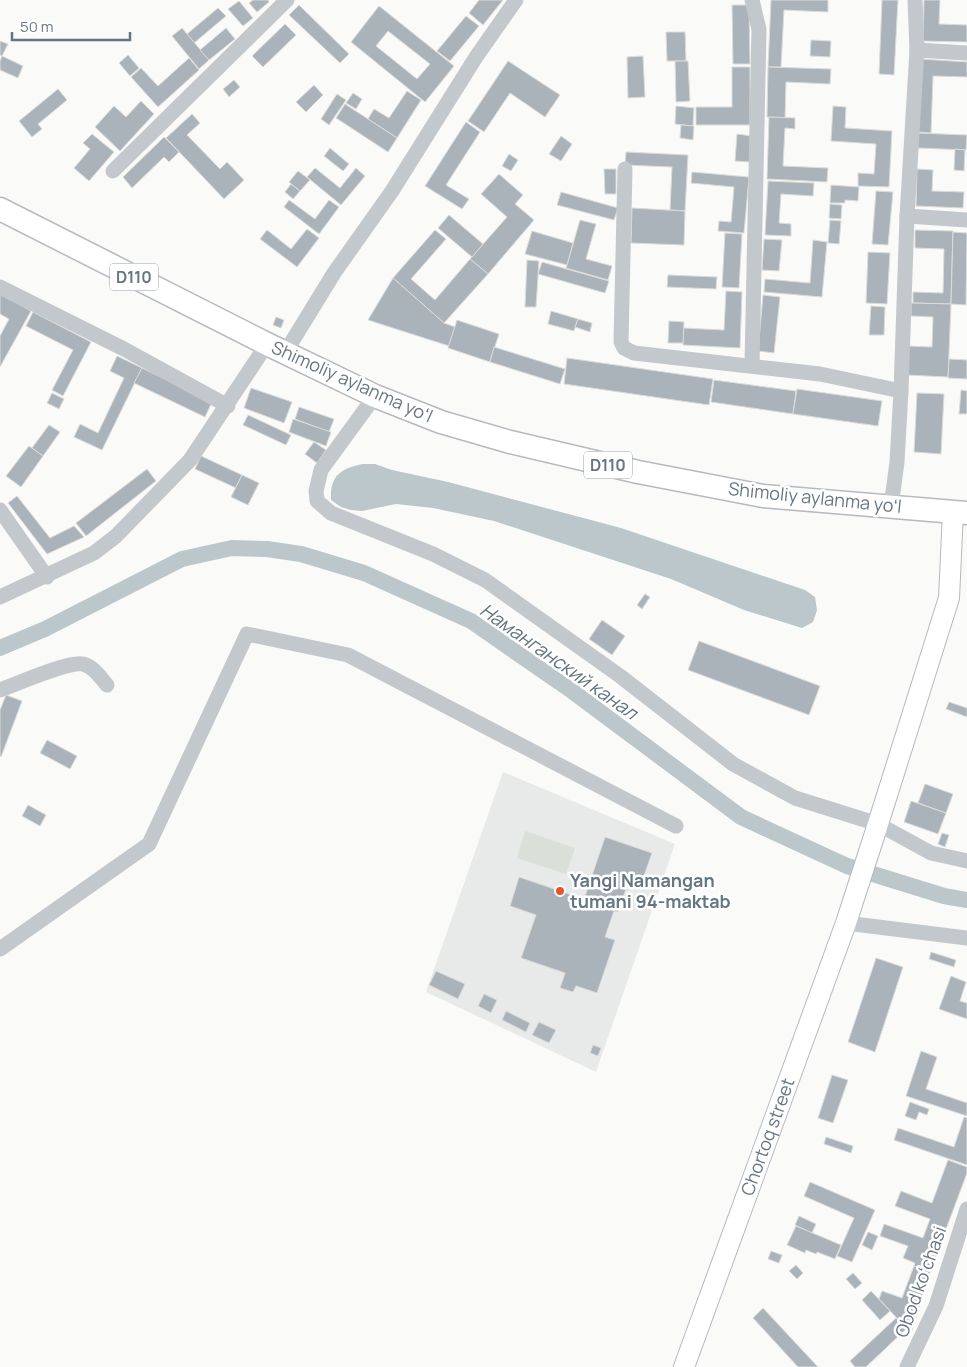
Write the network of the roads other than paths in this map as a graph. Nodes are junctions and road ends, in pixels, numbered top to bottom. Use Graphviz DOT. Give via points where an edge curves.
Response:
graph roads {
  1 [pos="287,0"];
  2 [pos="516,0"];
  3 [pos="752,0"];
  4 [pos="915,0"];
  5 [pos="917,50"];
  6 [pos="967,53"];
  7 [pos="625,169"];
  8 [pos="114,171"];
  9 [pos="0,209"];
  10 [pos="907,216"];
  11 [pos="967,220"];
  12 [pos="0,287"];
  13 [pos="276,348"];
  14 [pos="752,365"];
  15 [pos="901,391"];
  16 [pos="375,396"];
  17 [pos="228,406"];
  18 [pos="891,507"];
  19 [pos="0,510"];
  20 [pos="960,512"];
  21 [pos="47,576"];
  22 [pos="0,598"];
  23 [pos="106,685"];
  24 [pos="0,690"];
  25 [pos="676,826"];
  26 [pos="877,829"];
  27 [pos="967,860"];
  28 [pos="849,915"];
  29 [pos="967,938"];
  30 [pos="0,948"];
  31 [pos="967,1210"];
  32 [pos="684,1367"];
  33 [pos="907,1367"];
  1 -- 8 [label="street"];
  2 -- 13 [label="street" via="476,57 392,191"];
  3 -- 14 [label="street" via="759,29"];
  4 -- 5 [label="street"];
  5 -- 6 [label="street"];
  5 -- 10 [label="street"];
  7 -- 14 [label="street" via="621,342 624,348 634,353"];
  9 -- 13 [label="main road, Shimoliy aylanma yoʻl / D110"];
  10 -- 11 [label="street"];
  10 -- 15 [label="street"];
  12 -- 17 [label="street"];
  13 -- 16 [label="main road, Shimoliy aylanma yoʻl / D110"];
  13 -- 17 [label="street"];
  14 -- 15 [label="street" via="820,374"];
  15 -- 18 [label="street"];
  16 -- 18 [label="main road, Shimoliy aylanma yoʻl / D110" via="441,422 510,442 638,472 764,496"];
  16 -- 26 [label="street" via="321,470 317,501 331,513 433,554 485,580 620,676 733,764 795,798"];
  17 -- 21 [label="street" via="190,460 116,536 94,554"];
  18 -- 20 [label="main road, Shimoliy aylanma yoʻl / D110"];
  19 -- 21 [label="street"];
  20 -- 26 [label="main road, Chortoq street" via="948,598"];
  21 -- 22 [label="street"];
  23 -- 24 [label="street" via="94,670 82,664 51,670"];
  25 -- 30 [label="street" via="348,655 247,634 149,844"];
  26 -- 27 [label="street" via="931,853"];
  26 -- 28 [label="main road, Chortoq street"];
  28 -- 29 [label="street"];
  28 -- 32 [label="main road, Chortoq street"];
  31 -- 33 [label="street, Obod koʻchasi" via="936,1306"];
}
